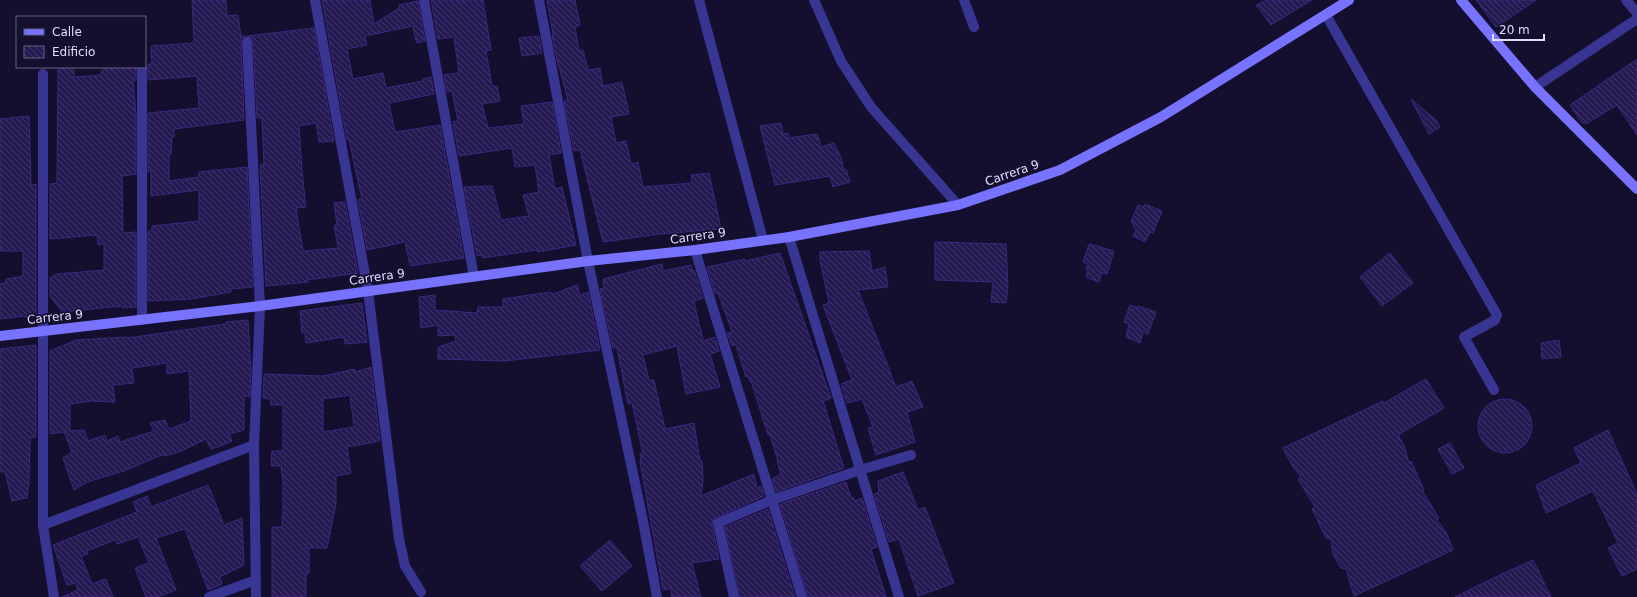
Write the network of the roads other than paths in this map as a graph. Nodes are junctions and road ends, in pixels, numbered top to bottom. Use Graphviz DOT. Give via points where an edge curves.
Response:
graph roads {
  1 [pos="315,0"];
  2 [pos="424,0"];
  3 [pos="539,0"];
  4 [pos="699,0"];
  5 [pos="814,0"];
  6 [pos="964,0"];
  7 [pos="1349,0"];
  8 [pos="1461,0"];
  9 [pos="1626,0"];
  10 [pos="1637,13"];
  11 [pos="1326,15"];
  12 [pos="1637,19"];
  13 [pos="974,27"];
  14 [pos="247,42"];
  15 [pos="142,68"];
  16 [pos="43,74"];
  17 [pos="1535,87"];
  18 [pos="1637,189"];
  19 [pos="958,205"];
  20 [pos="789,237"];
  21 [pos="764,240"];
  22 [pos="695,250"];
  23 [pos="588,261"];
  24 [pos="474,277"];
  25 [pos="368,291"];
  26 [pos="260,306"];
  27 [pos="142,320"];
  28 [pos="44,331"];
  29 [pos="0,336"];
  30 [pos="1494,390"];
  31 [pos="254,445"];
  32 [pos="910,455"];
  33 [pos="860,470"];
  34 [pos="772,500"];
  35 [pos="43,525"];
  36 [pos="256,580"];
  37 [pos="421,592"];
  38 [pos="54,597"];
  39 [pos="209,597"];
  40 [pos="256,597"];
  41 [pos="657,597"];
  42 [pos="734,597"];
  43 [pos="802,597"];
  44 [pos="899,597"];
  1 -- 25 [label="street"];
  2 -- 24 [label="street"];
  3 -- 23 [label="street"];
  4 -- 21 [label="street"];
  5 -- 19 [label="street" via="841,61 870,107"];
  6 -- 13 [label="street"];
  7 -- 11 [label="main road, Carrera 9"];
  8 -- 17 [label="main road"];
  9 -- 10 [label="street"];
  11 -- 19 [label="main road, Carrera 9" via="1161,117 1060,170"];
  11 -- 30 [label="street" via="1497,315 1495,320 1464,337"];
  12 -- 17 [label="street"];
  14 -- 26 [label="street"];
  15 -- 27 [label="street"];
  16 -- 28 [label="street"];
  17 -- 18 [label="main road"];
  19 -- 20 [label="main road, Carrera 9"];
  20 -- 21 [label="main road, Carrera 9"];
  20 -- 33 [label="street"];
  21 -- 22 [label="main road, Carrera 9"];
  22 -- 23 [label="main road, Carrera 9"];
  22 -- 34 [label="street"];
  23 -- 24 [label="main road, Carrera 9"];
  23 -- 41 [label="street"];
  24 -- 25 [label="main road, Carrera 9"];
  25 -- 26 [label="main road, Carrera 9"];
  25 -- 37 [label="street" via="399,539 405,566"];
  26 -- 27 [label="main road, Carrera 9"];
  26 -- 31 [label="street"];
  27 -- 28 [label="main road, Carrera 9"];
  28 -- 29 [label="main road, Carrera 9"];
  28 -- 35 [label="street"];
  31 -- 35 [label="street"];
  31 -- 36 [label="street"];
  32 -- 33 [label="street"];
  33 -- 34 [label="street"];
  33 -- 44 [label="street"];
  34 -- 42 [label="street" via="718,523"];
  34 -- 43 [label="street"];
  35 -- 38 [label="street"];
  36 -- 39 [label="street"];
  36 -- 40 [label="street"];
}
